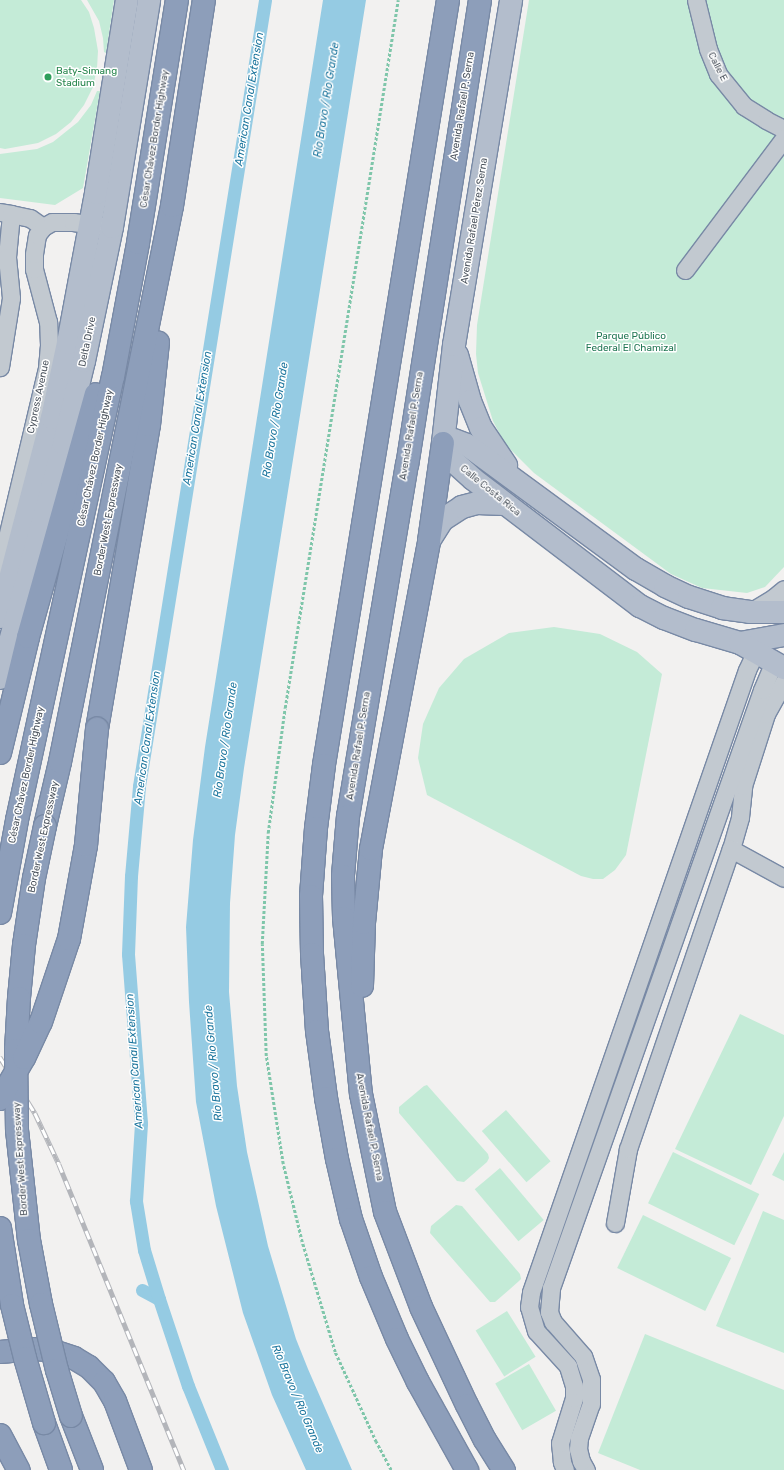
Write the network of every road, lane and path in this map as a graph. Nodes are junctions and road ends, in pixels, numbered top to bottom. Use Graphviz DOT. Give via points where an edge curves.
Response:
graph roads {
  1 [pos="126,0"];
  2 [pos="149,0"];
  3 [pos="177,0"];
  4 [pos="204,0"];
  5 [pos="448,0"];
  6 [pos="480,0"];
  7 [pos="511,0"];
  8 [pos="696,0"];
  9 [pos="784,129"];
  10 [pos="784,138"];
  11 [pos="172,206"];
  12 [pos="6,213"];
  13 [pos="90,224"];
  14 [pos="43,227"];
  15 [pos="112,227"];
  16 [pos="138,243"];
  17 [pos="685,270"];
  18 [pos="3,327"];
  19 [pos="454,345"];
  20 [pos="0,367"];
  21 [pos="443,442"];
  22 [pos="520,484"];
  23 [pos="504,504"];
  24 [pos="3,541"];
  25 [pos="429,541"];
  26 [pos="0,567"];
  27 [pos="784,589"];
  28 [pos="750,612"];
  29 [pos="784,612"];
  30 [pos="0,617"];
  31 [pos="784,635"];
  32 [pos="764,656"];
  33 [pos="0,678"];
  34 [pos="784,682"];
  35 [pos="742,683"];
  36 [pos="762,690"];
  37 [pos="732,715"];
  38 [pos="751,721"];
  39 [pos="0,753"];
  40 [pos="731,849"];
  41 [pos="784,878"];
  42 [pos="0,913"];
  43 [pos="638,986"];
  44 [pos="652,1000"];
  45 [pos="354,1035"];
  46 [pos="0,1099"];
  47 [pos="615,1223"];
  48 [pos="0,1228"];
  49 [pos="0,1352"];
  50 [pos="0,1435"];
  51 [pos="10,1457"];
  52 [pos="61,1470"];
  53 [pos="92,1470"];
  54 [pos="140,1470"];
  55 [pos="467,1470"];
  56 [pos="504,1470"];
  57 [pos="565,1470"];
  58 [pos="586,1470"];
  1 -- 13 [label="main road, Delta Drive"];
  2 -- 15 [label="main road, Delta Drive"];
  3 -- 16 [label="highway, César Chávez Border Highway"];
  4 -- 11 [label="highway"];
  5 -- 55 [label="highway" via="324,765 312,888 312,954 317,1031 326,1098 337,1159 352,1219 371,1277 397,1339"];
  6 -- 45 [label="highway, Avenida Rafael P. Serna" via="407,464 348,816 343,876 344,918"];
  7 -- 19 [label="main road, Avenida Rafael Pérez Serna"];
  8 -- 9 [label="street, Calle E" via="708,49 718,74 744,106"];
  10 -- 17 [label="street"];
  11 -- 46 [label="highway, bridge" via="149,424 98,729 86,845 69,939 41,1022"];
  11 -- 53 [label="highway, Border West Expressway, bridge" via="60,762 34,878 19,998 16,1050 17,1130 29,1240 57,1370"];
  12 -- 14 [label="street" via="30,218"];
  12 -- 18 [label="street" via="11,298"];
  13 -- 14 [label="street" via="52,222"];
  13 -- 15 [label="street"];
  13 -- 30 [label="main road, Delta Drive" via="52,418"];
  14 -- 24 [label="street, Cypress Avenue" via="37,235 34,269 48,322 47,368"];
  15 -- 33 [label="main road, Delta Drive" via="66,436"];
  16 -- 39 [label="highway" via="30,630"];
  16 -- 42 [label="highway, César Chávez Border Highway" via="113,377 17,820"];
  18 -- 20 [label="street"];
  19 -- 21 [label="main road, Avenida Rafael Pérez Serna"];
  19 -- 22 [label="main road" via="470,401 481,428"];
  21 -- 22 [label="main road" via="454,440 467,445"];
  21 -- 23 [label="main road, Calle Costa Rica" via="452,460"];
  21 -- 25 [label="highway"];
  22 -- 28 [label="main road" via="636,569 665,586 722,608"];
  23 -- 25 [label="main road" via="477,503 462,507 442,520"];
  23 -- 32 [label="main road, Calle Costa Rica" via="640,606 664,618"];
  24 -- 26 [label="street, Cypress Avenue"];
  25 -- 45 [label="highway" via="371,849 364,923 362,985"];
  27 -- 28 [label="street"];
  28 -- 29 [label="main road"];
  31 -- 32 [label="main road, Calle Costa Rica"];
  32 -- 35 [label="street"];
  32 -- 36 [label="street"];
  34 -- 40 [label="street" via="766,714 743,786 740,817"];
  35 -- 36 [label="street"];
  35 -- 37 [label="street"];
  36 -- 38 [label="street"];
  37 -- 38 [label="street"];
  37 -- 43 [label="street"];
  38 -- 44 [label="street"];
  40 -- 41 [label="street"];
  40 -- 47 [label="street" via="628,1149"];
  43 -- 44 [label="street" via="647,988"];
  43 -- 57 [label="street" via="531,1292 529,1307 536,1331 568,1366 573,1381 574,1398 560,1443"];
  44 -- 58 [label="street" via="549,1299 549,1312 553,1322 583,1356 591,1379 591,1404 578,1443 581,1461"];
  45 -- 56 [label="highway, Avenida Rafael P. Serna" via="361,1094 385,1212 421,1307 485,1440"];
  48 -- 52 [label="highway, bridge" via="12,1305 25,1358"];
  49 -- 54 [label="highway" via="50,1350 74,1358 89,1368 104,1382 115,1401"];
  50 -- 51 [label="highway"];
}
